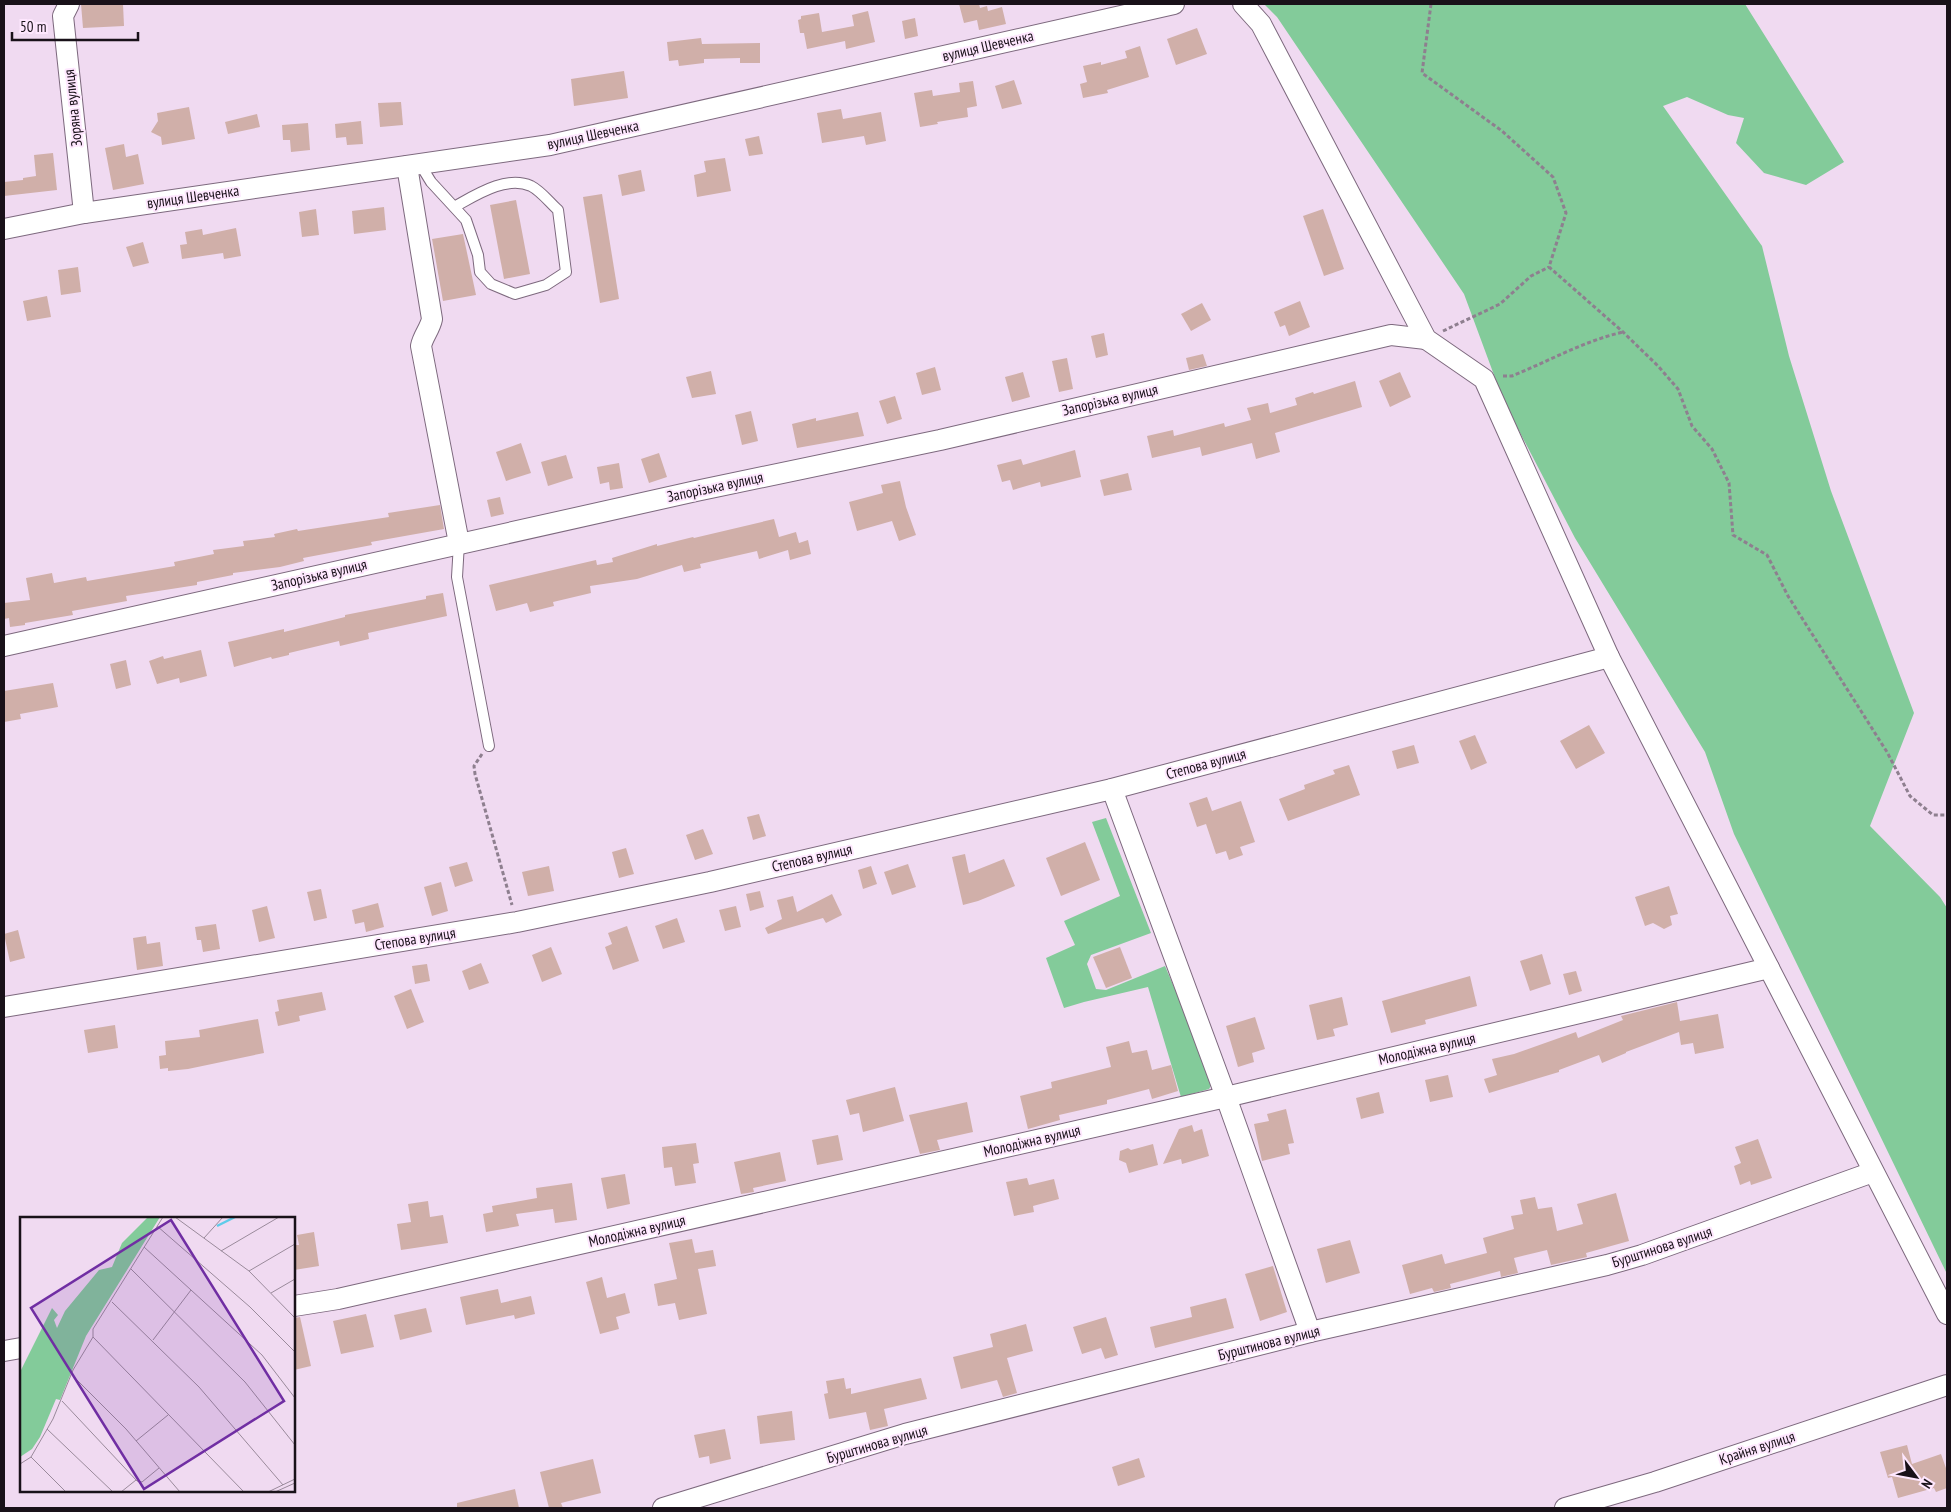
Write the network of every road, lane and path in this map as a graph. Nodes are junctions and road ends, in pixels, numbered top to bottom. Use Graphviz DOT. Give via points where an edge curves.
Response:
graph roads {
  1 [pos="69,4"];
  2 [pos="1174,4"];
  3 [pos="1243,4"];
  4 [pos="1431,4"];
  5 [pos="414,165"];
  6 [pos="454,206"];
  7 [pos="84,213"];
  8 [pos="4,229"];
  9 [pos="1549,266"];
  10 [pos="1623,332"];
  11 [pos="1426,339"];
  12 [pos="1484,379"];
  13 [pos="459,544"];
  14 [pos="4,646"];
  15 [pos="1609,657"];
  16 [pos="489,746"];
  17 [pos="1112,789"];
  18 [pos="1947,815"];
  19 [pos="517,922"];
  20 [pos="1769,968"];
  21 [pos="4,1007"];
  22 [pos="1226,1097"];
  23 [pos="1874,1172"];
  24 [pos="295,1306"];
  25 [pos="1947,1314"];
  26 [pos="1310,1332"];
  27 [pos="20,1348"];
  28 [pos="4,1351"];
  29 [pos="1947,1385"];
  30 [pos="663,1508"];
  31 [pos="1565,1508"];
  1 -- 7 [label="street, Зоряна вулиця" via="63,16"];
  2 -- 5 [label="street, вулиця Шевченка" via="550,145"];
  3 -- 11 [label="street" via="1261,24"];
  4 -- 9 [label="path" via="1422,73 1502,131 1553,177 1566,213"];
  5 -- 6 [label="lane"];
  5 -- 7 [label="street, вулиця Шевченка"];
  5 -- 13 [label="street" via="432,319 421,346"];
  6 -- 6 [label="lane" via="466,220 480,272 491,284 515,294 546,285 566,272 558,210 532,186 510,182"];
  7 -- 8 [label="street, вулиця Шевченка"];
  9 -- 10 [label="path"];
  9 -- 11 [label="path" via="1531,276 1500,304"];
  10 -- 12 [label="path" via="1583,345 1512,376"];
  10 -- 18 [label="path" via="1678,389 1692,426 1712,448 1729,483 1733,535 1767,555 1788,596 1881,743 1910,796 1933,815"];
  11 -- 12 [label="street"];
  11 -- 13 [label="street, Запорізька вулиця" via="1391,335 940,440"];
  12 -- 15 [label="street"];
  13 -- 14 [label="street, Запорізька вулиця"];
  13 -- 16 [label="lane" via="457,577"];
  15 -- 17 [label="street, Степова вулиця"];
  15 -- 20 [label="street"];
  16 -- 19 [label="path" via="474,766 475,774"];
  17 -- 19 [label="street, Степова вулиця" via="710,882"];
  17 -- 22 [label="street"];
  19 -- 21 [label="street, Степова вулиця"];
  20 -- 22 [label="street, Молодіжна вулиця"];
  20 -- 23 [label="street"];
  22 -- 24 [label="street, Молодіжна вулиця" via="348,1297"];
  22 -- 26 [label="street"];
  23 -- 25 [label="street"];
  23 -- 26 [label="street, Бурштинова вулиця" via="1642,1255"];
  26 -- 30 [label="street, Бурштинова вулиця" via="905,1434"];
  27 -- 28 [label="street"];
  29 -- 31 [label="street, Крайня вулиця" via="1655,1482"];
}
